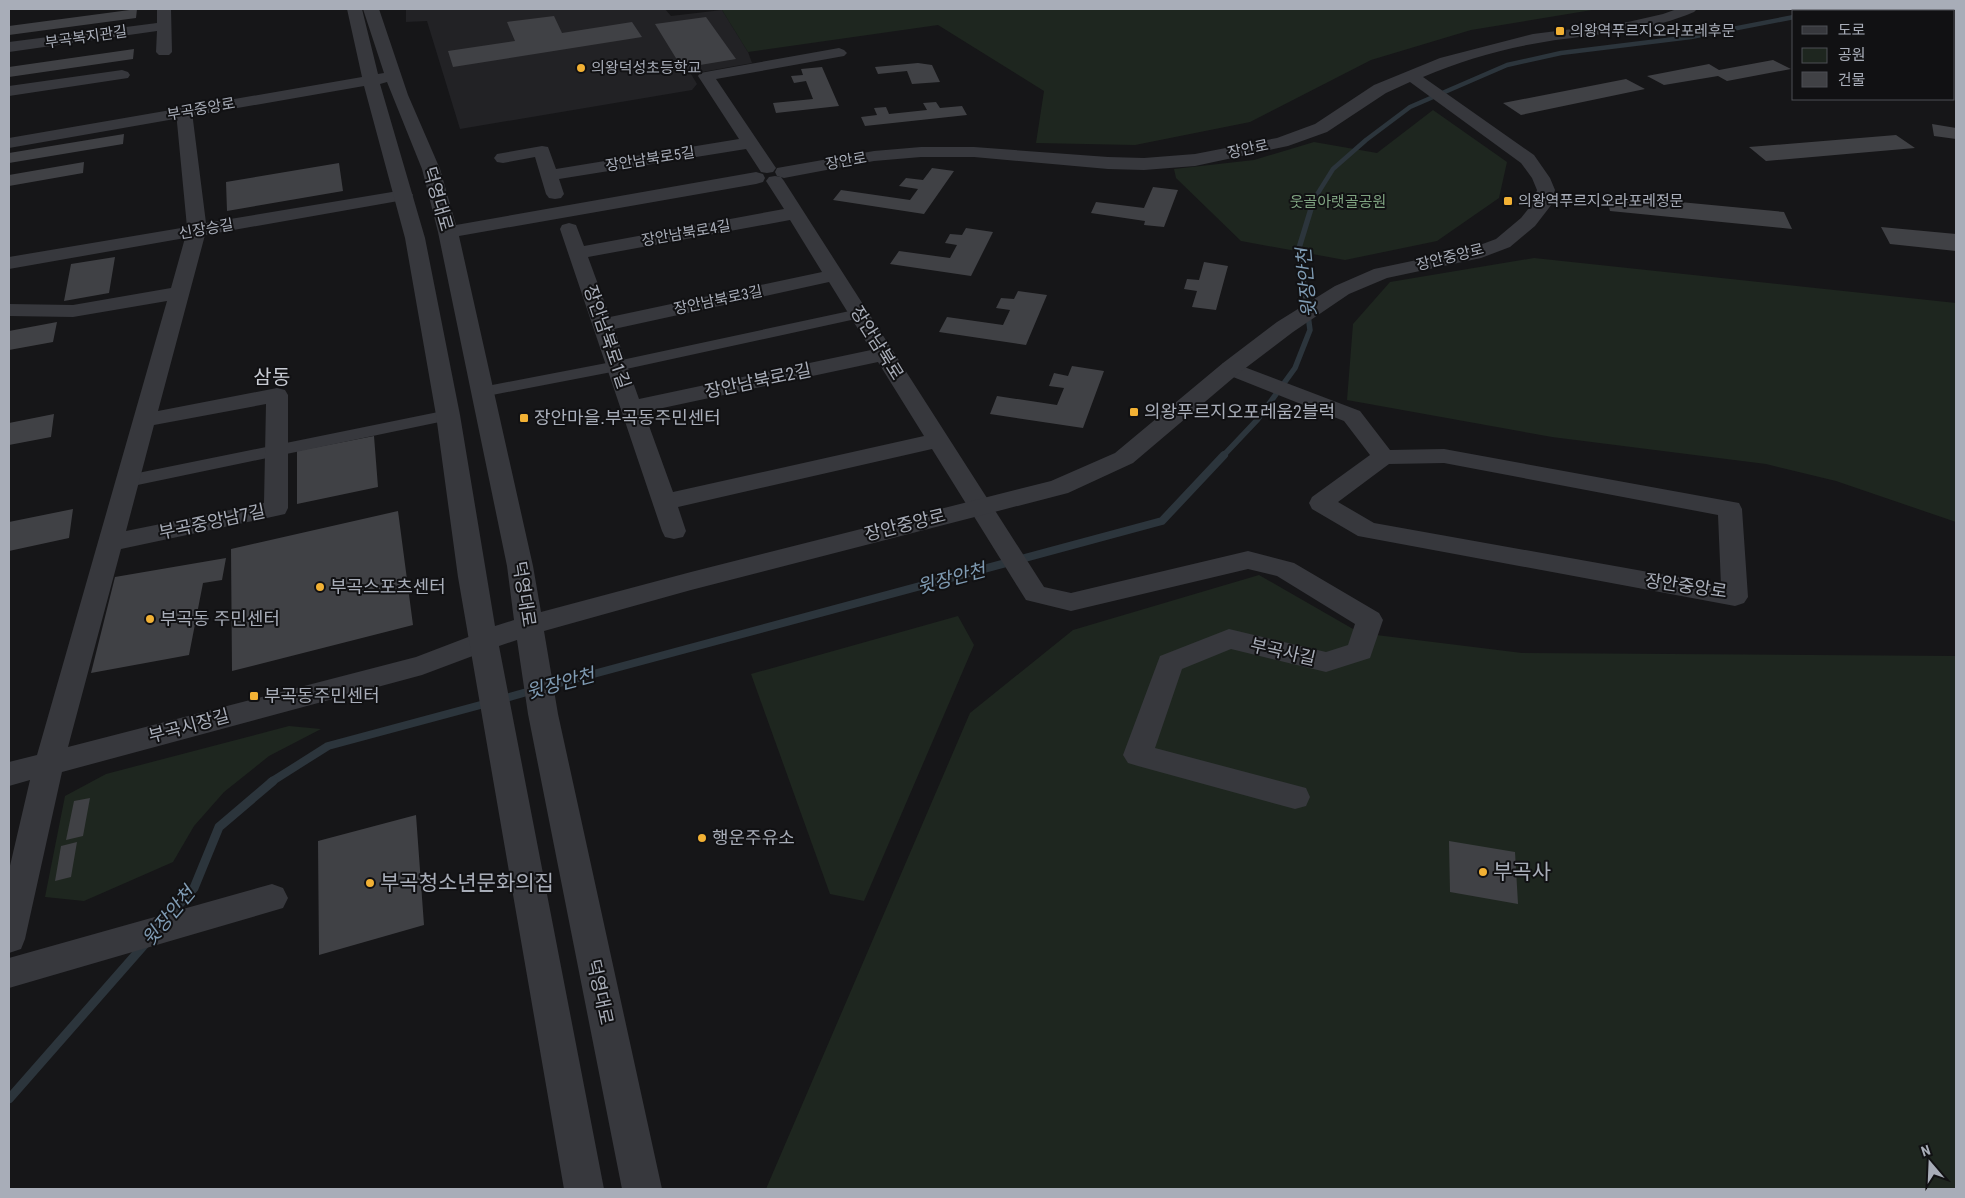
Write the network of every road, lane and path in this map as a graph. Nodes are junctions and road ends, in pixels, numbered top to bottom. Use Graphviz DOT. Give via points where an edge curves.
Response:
graph roads {
  1 [pos="164,9"];
  2 [pos="354,9"];
  3 [pos="372,9"];
  4 [pos="1689,9"];
  5 [pos="164,26"];
  6 [pos="9,47"];
  7 [pos="164,52"];
  8 [pos="840,53"];
  9 [pos="122,75"];
  10 [pos="393,76"];
  11 [pos="371,80"];
  12 [pos="1419,80"];
  13 [pos="9,91"];
  14 [pos="184,112"];
  15 [pos="9,142"];
  16 [pos="749,143"];
  17 [pos="503,158"];
  18 [pos="550,175"];
  19 [pos="770,175"];
  20 [pos="404,194"];
  21 [pos="555,194"];
  22 [pos="795,213"];
  23 [pos="569,229"];
  24 [pos="197,231"];
  25 [pos="448,232"];
  26 [pos="578,253"];
  27 [pos="9,263"];
  28 [pos="834,275"];
  29 [pos="180,293"];
  30 [pos="9,310"];
  31 [pos="859,314"];
  32 [pos="602,325"];
  33 [pos="884,354"];
  34 [pos="617,366"];
  35 [pos="1231,368"];
  36 [pos="482,392"];
  37 [pos="631,408"];
  38 [pos="448,415"];
  39 [pos="144,420"];
  40 [pos="938,440"];
  41 [pos="276,450"];
  42 [pos="1384,457"];
  43 [pos="128,481"];
  44 [pos="664,502"];
  45 [pos="979,506"];
  46 [pos="674,532"];
  47 [pos="110,543"];
  48 [pos="531,638"];
  49 [pos="486,652"];
  50 [pos="49,763"];
  51 [pos="9,774"];
  52 [pos="1295,797"];
  53 [pos="272,898"];
  54 [pos="9,939"];
  55 [pos="9,972"];
  56 [pos="584,1189"];
  57 [pos="642,1189"];
  1 -- 5 [label="street"];
  2 -- 11 [label="street, 덕영대로"];
  3 -- 10 [label="street, 덕영대로"];
  4 -- 12 [label="street, 장안로" via="1668,18 1628,27 1564,34 1484,50 1446,61"];
  5 -- 6 [label="street, 부곡복지관길"];
  5 -- 7 [label="street"];
  8 -- 16 [label="street, 장안남북로" via="706,76"];
  9 -- 13 [label="street"];
  10 -- 11 [label="street, 부곡중앙로"];
  10 -- 25 [label="street, 덕영대로" via="431,169"];
  11 -- 14 [label="street, 부곡중앙로"];
  11 -- 20 [label="street, 덕영대로"];
  12 -- 19 [label="street, 장안로" via="1380,89 1322,128 1282,142 1196,160 1108,163 974,152 921,152 874,156"];
  12 -- 35 [label="street, 장안중앙로" via="1528,159 1546,190 1542,204 1528,222 1504,242 1474,254 1381,273 1342,290"];
  14 -- 15 [label="street, 부곡중앙로"];
  14 -- 24 [label="street"];
  16 -- 18 [label="street, 장안남북로5길"];
  16 -- 19 [label="street, 장안남북로"];
  17 -- 18 [label="street" via="542,151"];
  18 -- 21 [label="street"];
  19 -- 22 [label="street, 장안남북로"];
  19 -- 25 [label="street, 장안로"];
  20 -- 24 [label="street, 신장승길"];
  20 -- 38 [label="street, 덕영대로"];
  22 -- 26 [label="street, 장안남북로4길"];
  22 -- 28 [label="street, 장안남북로"];
  23 -- 26 [label="street, 장안남북로1길"];
  24 -- 27 [label="street, 신장승길"];
  24 -- 29 [label="street"];
  25 -- 36 [label="street, 덕영대로"];
  26 -- 32 [label="street, 장안남북로1길"];
  28 -- 31 [label="street, 장안남북로"];
  28 -- 32 [label="street, 장안남북로3길"];
  29 -- 30 [label="street" via="73,311"];
  29 -- 39 [label="street"];
  31 -- 33 [label="street, 장안남북로"];
  31 -- 34 [label="street"];
  32 -- 34 [label="street, 장안남북로1길"];
  33 -- 37 [label="street, 장안남북로2길"];
  33 -- 40 [label="street, 장안남북로"];
  34 -- 36 [label="street"];
  34 -- 37 [label="street, 장안남북로1길"];
  35 -- 42 [label="street" via="1352,416"];
  35 -- 45 [label="street, 장안중앙로" via="1124,458 1059,487"];
  36 -- 48 [label="street, 덕영대로" via="520,566"];
  37 -- 44 [label="street, 장안남북로1길"];
  38 -- 41 [label="street"];
  38 -- 49 [label="street, 덕영대로"];
  39 -- 41 [label="street, 부곡중앙남7길" via="276,395"];
  39 -- 43 [label="street"];
  40 -- 44 [label="street"];
  40 -- 45 [label="street, 장안남북로"];
  41 -- 43 [label="street"];
  41 -- 47 [label="street, 부곡중앙남7길" via="276,508"];
  42 -- 42 [label="street, 장안중앙로" via="1321,503 1367,530 1734,597 1730,509 1444,456"];
  43 -- 47 [label="street"];
  44 -- 46 [label="street, 장안남북로1길"];
  45 -- 48 [label="street, 장안중앙로" via="691,581"];
  45 -- 52 [label="street, 부곡사길" via="1035,594 1071,602 1248,560 1285,569 1370,620 1360,650 1326,662 1229,639 1170,663 1138,755"];
  47 -- 50 [label="street"];
  48 -- 49 [label="street, 장안중앙로"];
  48 -- 57 [label="street, 덕영대로" via="541,703"];
  49 -- 50 [label="street, 부곡시장길" via="422,665"];
  49 -- 56 [label="street, 덕영대로"];
  50 -- 51 [label="street, 부곡시장길"];
  50 -- 54 [label="street"];
  53 -- 55 [label="street"];
}
